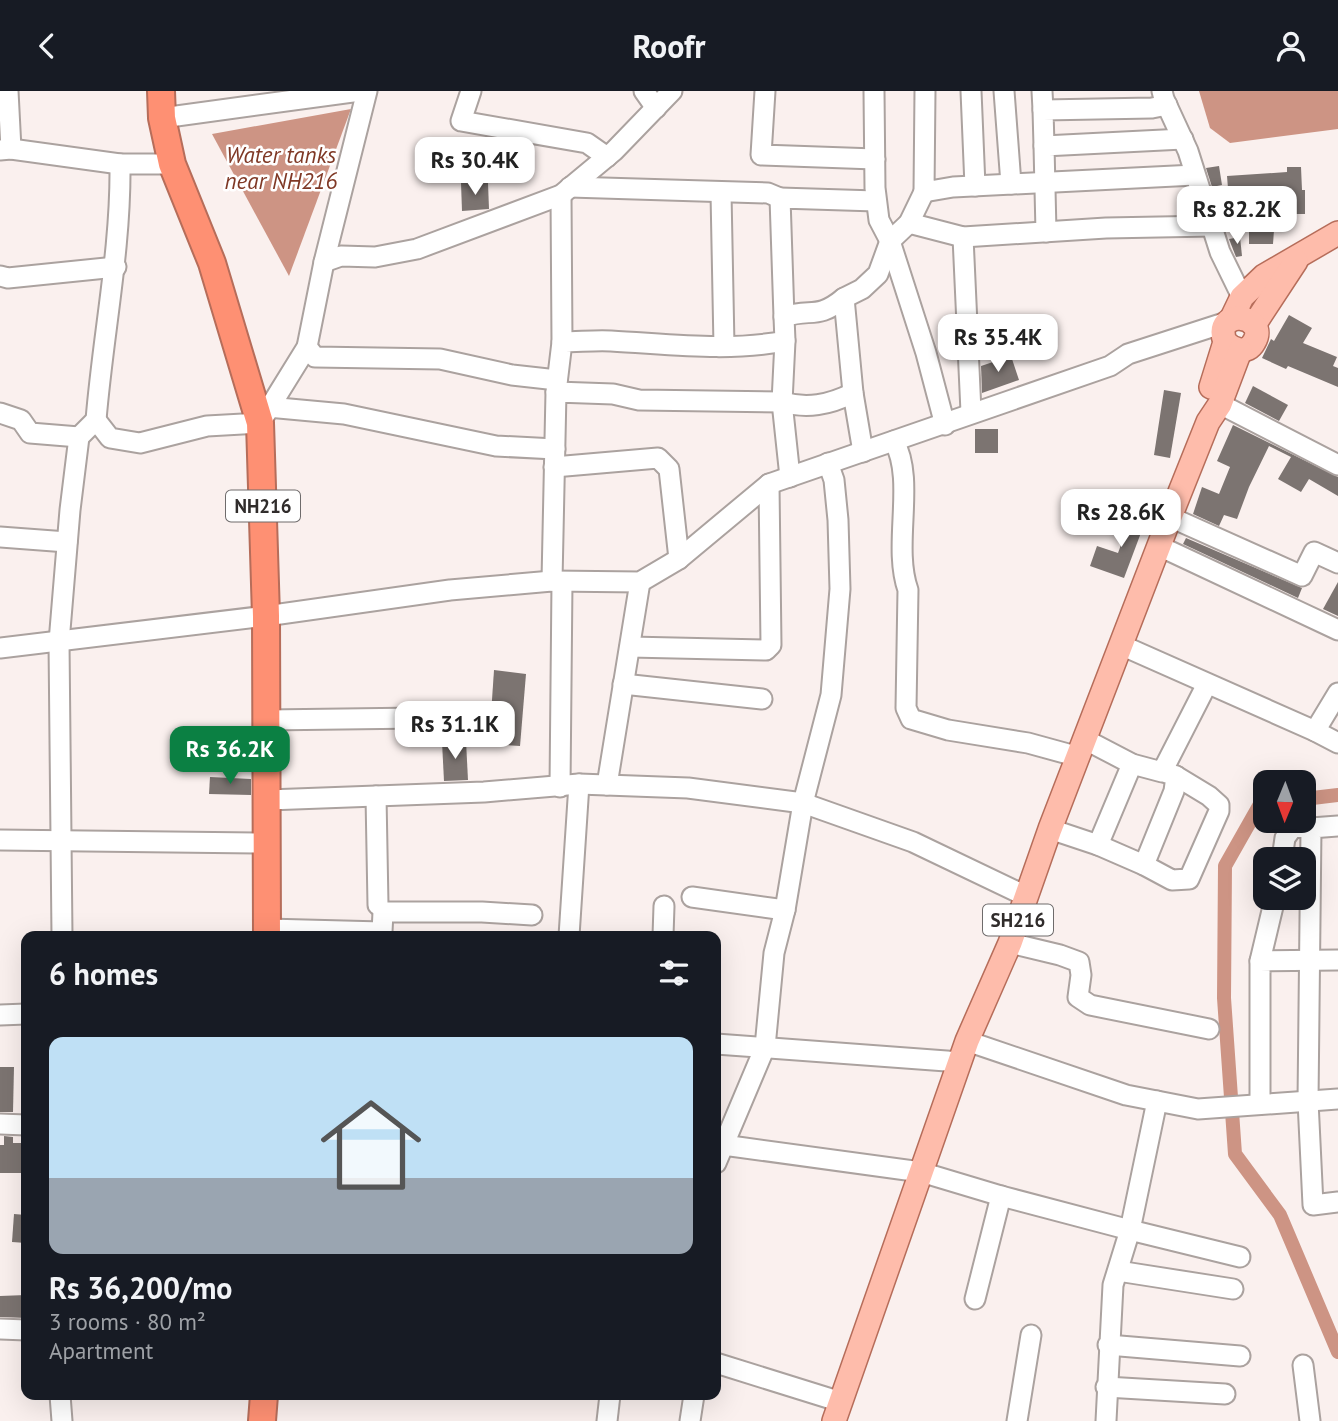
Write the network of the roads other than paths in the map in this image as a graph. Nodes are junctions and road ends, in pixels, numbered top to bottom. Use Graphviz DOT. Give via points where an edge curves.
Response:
graph roads {
  1 [pos="8,91"];
  2 [pos="161,91"];
  3 [pos="360,91"];
  4 [pos="368,91"];
  5 [pos="471,91"];
  6 [pos="643,91"];
  7 [pos="672,91"];
  8 [pos="765,91"];
  9 [pos="874,91"];
  10 [pos="925,91"];
  11 [pos="971,91"];
  12 [pos="1004,91"];
  13 [pos="1164,98"];
  14 [pos="1042,100"];
  15 [pos="656,108"];
  16 [pos="162,118"];
  17 [pos="1183,139"];
  18 [pos="1044,146"];
  19 [pos="5,149"];
  20 [pos="607,157"];
  21 [pos="874,159"];
  22 [pos="120,164"];
  23 [pos="172,165"];
  24 [pos="1195,175"];
  25 [pos="1046,182"];
  26 [pos="1011,184"];
  27 [pos="975,186"];
  28 [pos="566,191"];
  29 [pos="924,192"];
  30 [pos="721,193"];
  31 [pos="780,198"];
  32 [pos="876,201"];
  33 [pos="909,223"];
  34 [pos="1212,226"];
  35 [pos="1046,232"];
  36 [pos="1338,233"];
  37 [pos="963,237"];
  38 [pos="890,241"];
  39 [pos="1299,255"];
  40 [pos="324,262"];
  41 [pos="116,267"];
  42 [pos="0,276"];
  43 [pos="844,297"];
  44 [pos="1242,297"];
  45 [pos="784,317"];
  46 [pos="1229,334"];
  47 [pos="785,341"];
  48 [pos="562,342"];
  49 [pos="724,346"];
  50 [pos="307,347"];
  51 [pos="556,386"];
  52 [pos="853,393"];
  53 [pos="782,402"];
  54 [pos="971,412"];
  55 [pos="0,413"];
  56 [pos="1214,413"];
  57 [pos="264,415"];
  58 [pos="96,420"];
  59 [pos="945,425"];
  60 [pos="79,437"];
  61 [pos="894,441"];
  62 [pos="863,452"];
  63 [pos="554,458"];
  64 [pos="828,463"];
  65 [pos="1338,465"];
  66 [pos="790,477"];
  67 [pos="769,484"];
  68 [pos="1170,517"];
  69 [pos="0,537"];
  70 [pos="67,542"];
  71 [pos="1159,546"];
  72 [pos="680,559"];
  73 [pos="1338,563"];
  74 [pos="557,581"];
  75 [pos="639,582"];
  76 [pos="266,617"];
  77 [pos="1338,630"];
  78 [pos="59,642"];
  79 [pos="1121,645"];
  80 [pos="630,647"];
  81 [pos="0,648"];
  82 [pos="624,684"];
  83 [pos="1207,684"];
  84 [pos="1338,693"];
  85 [pos="762,699"];
  86 [pos="419,718"];
  87 [pos="268,720"];
  88 [pos="1315,731"];
  89 [pos="1338,743"];
  90 [pos="1082,748"];
  91 [pos="1132,764"];
  92 [pos="1169,774"];
  93 [pos="569,785"];
  94 [pos="607,785"];
  95 [pos="376,796"];
  96 [pos="268,800"];
  97 [pos="803,803"];
  98 [pos="1338,826"];
  99 [pos="1316,828"];
  100 [pos="1051,829"];
  101 [pos="1311,833"];
  102 [pos="61,839"];
  103 [pos="0,840"];
  104 [pos="267,843"];
  105 [pos="1098,845"];
  106 [pos="1144,865"];
  107 [pos="1026,896"];
  108 [pos="692,897"];
  109 [pos="378,905"];
  110 [pos="664,906"];
  111 [pos="785,910"];
  112 [pos="1272,910"];
  113 [pos="532,915"];
  114 [pos="62,931"];
  115 [pos="267,931"];
  116 [pos="382,931"];
  117 [pos="569,931"];
  118 [pos="663,931"];
  119 [pos="1010,943"];
  120 [pos="1338,960"];
  121 [pos="1261,961"];
  122 [pos="1309,961"];
  123 [pos="21,1014"];
  124 [pos="0,1015"];
  125 [pos="1209,1029"];
  126 [pos="721,1044"];
  127 [pos="765,1047"];
  128 [pos="964,1052"];
  129 [pos="1338,1099"];
  130 [pos="1157,1101"];
  131 [pos="1308,1101"];
  132 [pos="1260,1104"];
  133 [pos="0,1124"];
  134 [pos="21,1125"];
  135 [pos="721,1144"];
  136 [pos="721,1151"];
  137 [pos="921,1172"];
  138 [pos="1001,1196"];
  139 [pos="1338,1202"];
  140 [pos="1130,1230"];
  141 [pos="1240,1257"];
  142 [pos="1118,1271"];
  143 [pos="1233,1289"];
  144 [pos="975,1299"];
  145 [pos="0,1329"];
  146 [pos="21,1330"];
  147 [pos="1031,1335"];
  148 [pos="1108,1345"];
  149 [pos="1240,1356"];
  150 [pos="721,1365"];
  151 [pos="1303,1365"];
  152 [pos="1106,1387"];
  153 [pos="1225,1394"];
  154 [pos="60,1400"];
  155 [pos="264,1400"];
  156 [pos="609,1400"];
  157 [pos="693,1400"];
  158 [pos="838,1412"];
  159 [pos="62,1421"];
  160 [pos="262,1421"];
  161 [pos="607,1421"];
  162 [pos="690,1421"];
  163 [pos="1017,1421"];
  164 [pos="1105,1421"];
  165 [pos="1310,1421"];
  1 -- 19 [label="street"];
  2 -- 16 [label="highway, NH216"];
  3 -- 16 [label="street"];
  4 -- 40 [label="street"];
  5 -- 20 [label="street" via="461,121 587,143"];
  6 -- 15 [label="street"];
  7 -- 15 [label="street"];
  8 -- 21 [label="street" via="761,155"];
  9 -- 21 [label="street"];
  10 -- 29 [label="street"];
  11 -- 27 [label="street"];
  12 -- 26 [label="street"];
  13 -- 14 [label="street" via="1152,108"];
  13 -- 17 [label="street"];
  14 -- 18 [label="street"];
  15 -- 20 [label="street"];
  16 -- 23 [label="highway, NH216"];
  17 -- 18 [label="street"];
  17 -- 24 [label="street"];
  18 -- 25 [label="street"];
  19 -- 22 [label="street"];
  20 -- 28 [label="street"];
  21 -- 32 [label="street"];
  22 -- 23 [label="street"];
  22 -- 41 [label="street"];
  23 -- 57 [label="highway, NH216" via="212,263"];
  24 -- 25 [label="street"];
  24 -- 34 [label="street"];
  25 -- 26 [label="street"];
  25 -- 35 [label="street"];
  26 -- 27 [label="street"];
  27 -- 29 [label="street"];
  28 -- 30 [label="street"];
  28 -- 40 [label="street" via="417,249 375,257 341,256"];
  28 -- 48 [label="street"];
  29 -- 33 [label="street"];
  30 -- 31 [label="street" via="768,193"];
  30 -- 49 [label="street"];
  31 -- 32 [label="street"];
  31 -- 45 [label="street"];
  32 -- 38 [label="street"];
  33 -- 37 [label="street"];
  33 -- 38 [label="street"];
  34 -- 35 [label="street"];
  34 -- 44 [label="street"];
  35 -- 37 [label="street"];
  36 -- 39 [label="main road"];
  37 -- 54 [label="street"];
  38 -- 43 [label="street" via="878,274"];
  38 -- 59 [label="street"];
  39 -- 44 [label="main road" via="1264,276"];
  39 -- 46 [label="main road" via="1254,325 1254,342 1248,348"];
  40 -- 50 [label="street"];
  41 -- 42 [label="street"];
  41 -- 58 [label="street"];
  43 -- 45 [label="street" via="830,310"];
  43 -- 52 [label="street"];
  44 -- 46 [label="main road"];
  45 -- 47 [label="street"];
  46 -- 54 [label="street" via="1128,367 1110,366"];
  46 -- 56 [label="main road, SH216" via="1210,389"];
  47 -- 49 [label="street" via="757,347"];
  47 -- 53 [label="street"];
  48 -- 49 [label="street"];
  48 -- 51 [label="street"];
  50 -- 51 [label="street" via="315,357 440,359"];
  50 -- 57 [label="street"];
  51 -- 53 [label="street" via="639,400"];
  51 -- 63 [label="street"];
  52 -- 53 [label="street" via="833,403 799,407"];
  52 -- 62 [label="street"];
  53 -- 66 [label="street"];
  54 -- 59 [label="street"];
  55 -- 60 [label="street" via="21,420 30,433"];
  56 -- 65 [label="street"];
  56 -- 68 [label="main road, SH216"];
  57 -- 58 [label="street" via="140,443 110,438"];
  57 -- 63 [label="street" via="344,414"];
  57 -- 76 [label="highway, NH216"];
  58 -- 60 [label="street"];
  59 -- 61 [label="street"];
  60 -- 70 [label="street"];
  61 -- 62 [label="street"];
  61 -- 90 [label="street" via="902,471 902,572 908,590 906,708 911,719 948,730"];
  62 -- 64 [label="street"];
  63 -- 72 [label="street" via="658,458 665,463"];
  63 -- 74 [label="street"];
  64 -- 66 [label="street"];
  64 -- 97 [label="street" via="838,520 836,652 831,695"];
  66 -- 67 [label="street"];
  67 -- 72 [label="street"];
  67 -- 80 [label="street" via="771,645 766,650"];
  68 -- 71 [label="main road, SH216"];
  68 -- 73 [label="street" via="1302,576 1314,552"];
  69 -- 70 [label="street"];
  70 -- 78 [label="street"];
  71 -- 77 [label="street"];
  71 -- 79 [label="main road, SH216"];
  72 -- 75 [label="street"];
  74 -- 75 [label="street"];
  74 -- 76 [label="street" via="424,593"];
  74 -- 93 [label="street"];
  75 -- 80 [label="street"];
  76 -- 78 [label="street"];
  76 -- 87 [label="highway, NH216"];
  78 -- 81 [label="street"];
  78 -- 102 [label="street"];
  79 -- 83 [label="street"];
  79 -- 90 [label="main road, SH216"];
  80 -- 82 [label="street"];
  82 -- 85 [label="street"];
  82 -- 94 [label="street"];
  83 -- 88 [label="street"];
  83 -- 92 [label="street"];
  84 -- 88 [label="street"];
  86 -- 87 [label="street"];
  87 -- 96 [label="highway, NH216"];
  88 -- 89 [label="street"];
  90 -- 91 [label="street"];
  90 -- 100 [label="main road, SH216"];
  91 -- 92 [label="street"];
  91 -- 105 [label="street"];
  92 -- 106 [label="street" via="1174,791"];
  92 -- 106 [label="street" via="1209,796 1219,804 1219,811 1189,879 1172,880"];
  93 -- 94 [label="street"];
  93 -- 95 [label="street"];
  93 -- 117 [label="street"];
  94 -- 97 [label="street" via="688,788"];
  95 -- 96 [label="street"];
  95 -- 109 [label="street"];
  96 -- 104 [label="highway, NH216"];
  97 -- 107 [label="street" via="913,842"];
  97 -- 111 [label="street"];
  98 -- 99 [label="street"];
  100 -- 105 [label="street"];
  100 -- 107 [label="main road, SH216"];
  101 -- 122 [label="street"];
  102 -- 103 [label="street"];
  102 -- 104 [label="street"];
  102 -- 114 [label="street"];
  104 -- 115 [label="highway, NH216"];
  105 -- 106 [label="street"];
  107 -- 119 [label="main road, SH216"];
  108 -- 111 [label="street"];
  110 -- 118 [label="street"];
  111 -- 127 [label="street" via="774,953"];
  112 -- 121 [label="street"];
  113 -- 116 [label="street" via="383,912"];
  119 -- 125 [label="street" via="1079,962 1078,997 1090,1005"];
  119 -- 128 [label="main road, SH216"];
  120 -- 122 [label="street"];
  121 -- 122 [label="street"];
  121 -- 132 [label="street"];
  122 -- 131 [label="street"];
  123 -- 124 [label="street"];
  126 -- 127 [label="street"];
  127 -- 128 [label="street"];
  127 -- 135 [label="street"];
  128 -- 130 [label="street"];
  128 -- 137 [label="main road, SH216"];
  129 -- 131 [label="street"];
  130 -- 132 [label="street" via="1198,1109"];
  130 -- 140 [label="street"];
  131 -- 132 [label="street"];
  131 -- 139 [label="street" via="1313,1205"];
  133 -- 134 [label="street"];
  136 -- 137 [label="street" via="863,1162"];
  137 -- 138 [label="street"];
  137 -- 158 [label="main road, SH216"];
  138 -- 140 [label="street"];
  138 -- 144 [label="street"];
  140 -- 141 [label="street"];
  140 -- 142 [label="street"];
  142 -- 143 [label="street"];
  142 -- 148 [label="street"];
  145 -- 146 [label="street"];
  147 -- 163 [label="street"];
  148 -- 149 [label="street"];
  148 -- 152 [label="street"];
  150 -- 158 [label="street"];
  151 -- 165 [label="street"];
  152 -- 153 [label="street"];
  152 -- 164 [label="street"];
  154 -- 159 [label="street"];
  155 -- 160 [label="highway"];
  156 -- 161 [label="street"];
  157 -- 162 [label="street"];
}
